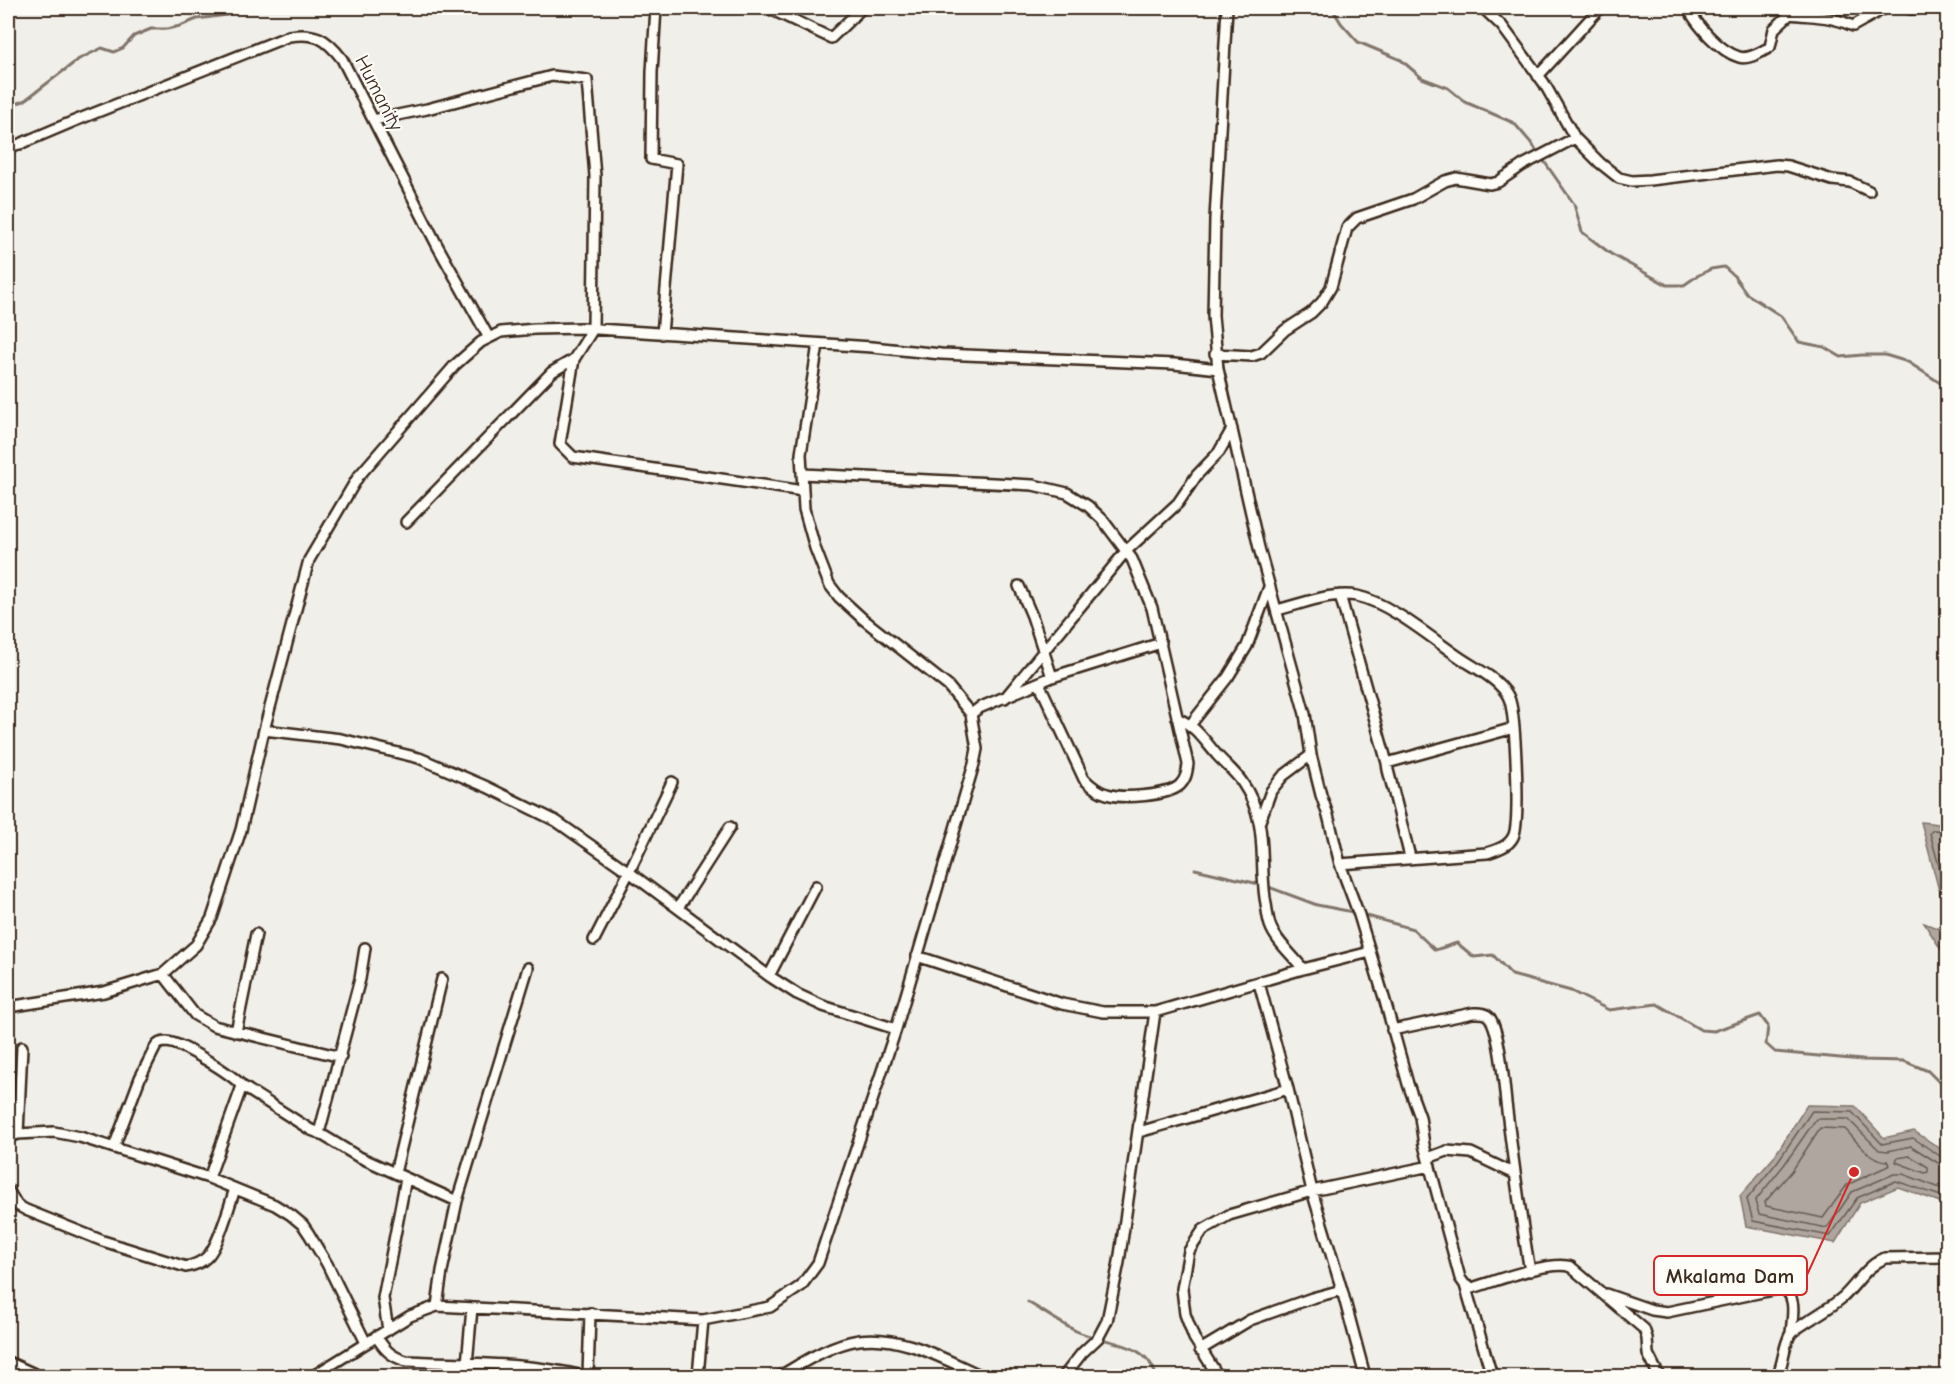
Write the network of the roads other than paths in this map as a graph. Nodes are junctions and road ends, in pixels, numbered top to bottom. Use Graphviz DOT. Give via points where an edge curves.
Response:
graph roads {
  1 [pos="656,8"];
  2 [pos="768,8"];
  3 [pos="862,8"];
  4 [pos="1227,8"];
  5 [pos="1483,8"];
  6 [pos="1600,8"];
  7 [pos="1688,8"];
  8 [pos="1885,8"];
  9 [pos="1906,8"];
  10 [pos="1920,8"];
  11 [pos="1538,76"];
  12 [pos="373,120"];
  13 [pos="1575,138"];
  14 [pos="8,147"];
  15 [pos="1869,191"];
  16 [pos="593,329"];
  17 [pos="662,334"];
  18 [pos="489,338"];
  19 [pos="818,344"];
  20 [pos="1215,354"];
  21 [pos="574,359"];
  22 [pos="1218,369"];
  23 [pos="1232,429"];
  24 [pos="802,474"];
  25 [pos="803,491"];
  26 [pos="406,522"];
  27 [pos="1126,550"];
  28 [pos="1019,586"];
  29 [pos="1269,588"];
  30 [pos="1341,595"];
  31 [pos="1277,610"];
  32 [pos="1161,643"];
  33 [pos="1043,651"];
  34 [pos="1052,677"];
  35 [pos="1039,684"];
  36 [pos="1005,698"];
  37 [pos="971,714"];
  38 [pos="1177,718"];
  39 [pos="1191,724"];
  40 [pos="1514,728"];
  41 [pos="264,730"];
  42 [pos="1311,755"];
  43 [pos="1388,763"];
  44 [pos="672,782"];
  45 [pos="1260,820"];
  46 [pos="730,827"];
  47 [pos="1410,857"];
  48 [pos="1340,864"];
  49 [pos="629,872"];
  50 [pos="816,886"];
  51 [pos="678,908"];
  52 [pos="256,934"];
  53 [pos="594,940"];
  54 [pos="365,948"];
  55 [pos="1370,952"];
  56 [pos="917,956"];
  57 [pos="528,968"];
  58 [pos="1304,969"];
  59 [pos="163,974"];
  60 [pos="769,976"];
  61 [pos="442,979"];
  62 [pos="1259,983"];
  63 [pos="8,1007"];
  64 [pos="1155,1012"];
  65 [pos="896,1029"];
  66 [pos="1392,1030"];
  67 [pos="236,1032"];
  68 [pos="22,1047"];
  69 [pos="341,1057"];
  70 [pos="242,1086"];
  71 [pos="1288,1089"];
  72 [pos="1138,1132"];
  73 [pos="319,1133"];
  74 [pos="18,1134"];
  75 [pos="8,1137"];
  76 [pos="114,1147"];
  77 [pos="1429,1162"];
  78 [pos="395,1173"];
  79 [pos="1515,1174"];
  80 [pos="209,1178"];
  81 [pos="406,1178"];
  82 [pos="235,1189"];
  83 [pos="8,1190"];
  84 [pos="1312,1191"];
  85 [pos="457,1201"];
  86 [pos="1947,1257"];
  87 [pos="1530,1271"];
  88 [pos="1465,1285"];
  89 [pos="1342,1290"];
  90 [pos="1601,1292"];
  91 [pos="437,1306"];
  92 [pos="472,1308"];
  93 [pos="590,1313"];
  94 [pos="703,1320"];
  95 [pos="388,1330"];
  96 [pos="1791,1334"];
  97 [pos="376,1336"];
  98 [pos="366,1343"];
  99 [pos="1200,1350"];
  100 [pos="11,1364"];
  101 [pos="467,1364"];
  102 [pos="8,1377"];
  103 [pos="39,1377"];
  104 [pos="313,1377"];
  105 [pos="466,1377"];
  106 [pos="583,1377"];
  107 [pos="588,1377"];
  108 [pos="698,1377"];
  109 [pos="780,1377"];
  110 [pos="982,1377"];
  111 [pos="1064,1377"];
  112 [pos="1218,1377"];
  113 [pos="1365,1377"];
  114 [pos="1492,1377"];
  115 [pos="1659,1377"];
  116 [pos="1778,1377"];
  1 -- 17 [label="street" via="651,159 677,164"];
  2 -- 3 [label="street" via="831,38"];
  4 -- 20 [label="street" via="1215,219"];
  5 -- 11 [label="street" via="1502,26"];
  6 -- 11 [label="street"];
  7 -- 8 [label="street" via="1696,23 1740,58 1757,55 1770,47 1774,29 1790,14 1820,15 1853,26"];
  9 -- 10 [label="street"];
  11 -- 13 [label="street"];
  12 -- 14 [label="street, Humanity" via="333,47 305,33"];
  12 -- 16 [label="street" via="552,76 587,80 595,176"];
  12 -- 18 [label="street, Humanity"];
  13 -- 15 [label="street" via="1605,169 1632,181 1777,165 1850,182"];
  13 -- 20 [label="street" via="1498,182 1456,178 1413,199 1357,218 1347,228 1331,287 1311,313 1261,353"];
  16 -- 17 [label="street"];
  16 -- 18 [label="street" via="535,328 501,332"];
  16 -- 21 [label="street"];
  17 -- 19 [label="street"];
  18 -- 41 [label="street" via="455,365 358,477 309,560"];
  19 -- 22 [label="street"];
  19 -- 24 [label="street" via="801,454"];
  20 -- 22 [label="street"];
  21 -- 25 [label="street" via="560,444 573,458"];
  21 -- 26 [label="street" via="552,372"];
  22 -- 23 [label="street"];
  23 -- 27 [label="street" via="1219,452 1178,503"];
  23 -- 29 [label="street"];
  24 -- 25 [label="street"];
  24 -- 27 [label="street" via="1033,485 1067,493 1089,506"];
  25 -- 37 [label="street" via="804,509 829,584 854,611 948,686"];
  27 -- 32 [label="street" via="1152,608"];
  27 -- 33 [label="street"];
  28 -- 33 [label="street"];
  29 -- 31 [label="street"];
  29 -- 39 [label="street" via="1247,646"];
  30 -- 31 [label="street"];
  30 -- 40 [label="street" via="1358,596 1388,609 1490,677 1511,703"];
  30 -- 43 [label="street"];
  31 -- 42 [label="street" via="1305,714"];
  32 -- 34 [label="street"];
  32 -- 38 [label="street"];
  33 -- 34 [label="street"];
  33 -- 36 [label="street"];
  34 -- 35 [label="street"];
  35 -- 36 [label="street"];
  35 -- 38 [label="street" via="1084,779 1108,794 1144,795 1179,786 1186,777 1188,764"];
  36 -- 37 [label="street"];
  37 -- 56 [label="street" via="974,764"];
  38 -- 39 [label="street"];
  39 -- 45 [label="street" via="1242,781"];
  40 -- 43 [label="street"];
  40 -- 47 [label="street" via="1513,839 1503,848 1487,853"];
  41 -- 49 [label="street" via="341,739 418,758 556,821"];
  41 -- 59 [label="street" via="241,830 212,918 196,945"];
  42 -- 45 [label="street" via="1283,776 1271,791"];
  42 -- 48 [label="street"];
  43 -- 47 [label="street"];
  44 -- 49 [label="street"];
  45 -- 58 [label="street" via="1263,885 1270,925"];
  46 -- 51 [label="street"];
  47 -- 48 [label="street"];
  48 -- 55 [label="street"];
  49 -- 51 [label="street"];
  49 -- 53 [label="street"];
  50 -- 60 [label="street"];
  51 -- 60 [label="street"];
  52 -- 67 [label="street"];
  54 -- 69 [label="street"];
  55 -- 58 [label="street"];
  55 -- 66 [label="street"];
  56 -- 64 [label="street" via="1062,1004 1103,1012"];
  56 -- 65 [label="street"];
  57 -- 85 [label="street"];
  58 -- 62 [label="street"];
  59 -- 63 [label="street" via="104,992"];
  59 -- 67 [label="street" via="195,1015"];
  60 -- 65 [label="street" via="823,1006"];
  61 -- 78 [label="street"];
  62 -- 64 [label="street"];
  62 -- 71 [label="street"];
  64 -- 72 [label="street"];
  65 -- 94 [label="street" via="818,1263 801,1286 770,1306"];
  66 -- 77 [label="street" via="1420,1117"];
  66 -- 79 [label="street" via="1473,1013 1488,1016 1495,1030"];
  67 -- 69 [label="street"];
  68 -- 74 [label="street"];
  69 -- 73 [label="street"];
  70 -- 73 [label="street"];
  70 -- 76 [label="street" via="172,1043 158,1044 140,1078"];
  70 -- 80 [label="street"];
  71 -- 72 [label="street"];
  71 -- 84 [label="street"];
  72 -- 111 [label="street" via="1107,1321 1098,1338"];
  73 -- 78 [label="street"];
  74 -- 75 [label="street"];
  74 -- 76 [label="street" via="54,1132"];
  76 -- 80 [label="street"];
  77 -- 79 [label="street" via="1447,1151 1471,1153"];
  77 -- 84 [label="street"];
  77 -- 88 [label="street"];
  78 -- 81 [label="street"];
  79 -- 87 [label="street"];
  80 -- 82 [label="street"];
  81 -- 85 [label="street"];
  81 -- 95 [label="street" via="382,1298"];
  82 -- 83 [label="street" via="214,1249 197,1264 186,1267 103,1241 26,1210 17,1205"];
  82 -- 98 [label="street" via="275,1205 303,1225"];
  84 -- 89 [label="street"];
  84 -- 99 [label="street" via="1229,1215 1203,1230 1189,1251 1182,1289 1185,1314"];
  85 -- 91 [label="street"];
  86 -- 96 [label="street" via="1878,1261 1843,1297"];
  87 -- 88 [label="street" via="1472,1288"];
  87 -- 90 [label="street" via="1564,1264"];
  88 -- 114 [label="street"];
  89 -- 99 [label="street" via="1250,1320"];
  89 -- 113 [label="street"];
  90 -- 96 [label="street" via="1667,1312 1782,1288 1792,1298"];
  90 -- 115 [label="street" via="1644,1329 1648,1354"];
  91 -- 92 [label="street"];
  91 -- 95 [label="street"];
  92 -- 93 [label="street"];
  92 -- 101 [label="street"];
  93 -- 94 [label="street"];
  93 -- 107 [label="street"];
  94 -- 108 [label="street"];
  95 -- 97 [label="street"];
  96 -- 116 [label="street"];
  97 -- 98 [label="street"];
  97 -- 101 [label="street" via="385,1350 406,1360"];
  98 -- 104 [label="street"];
  99 -- 112 [label="street"];
  100 -- 102 [label="street"];
  100 -- 103 [label="street"];
  101 -- 105 [label="street"];
  101 -- 106 [label="street" via="509,1365"];
  109 -- 110 [label="street" via="826,1350 858,1340 877,1339 912,1346"];
}
